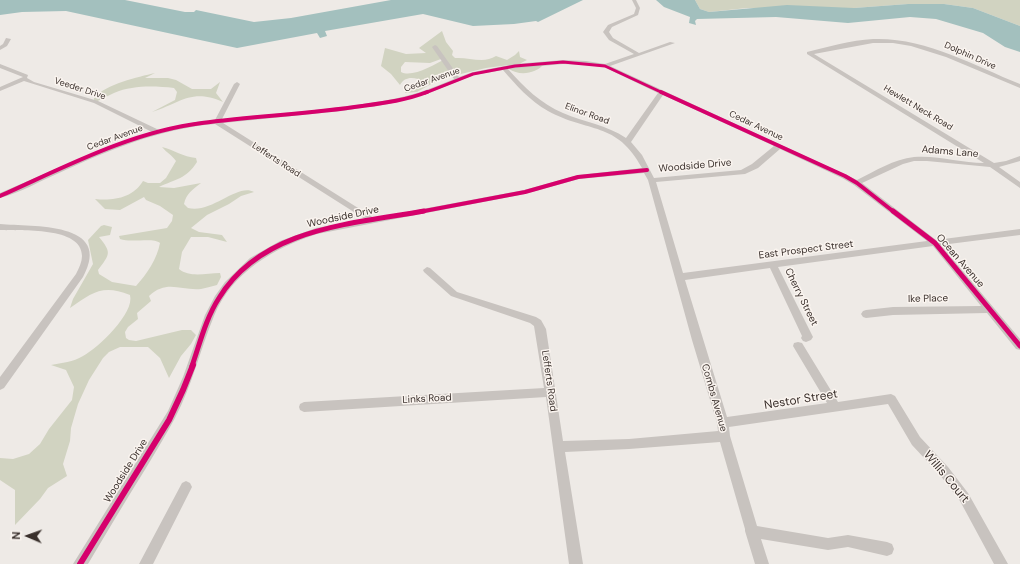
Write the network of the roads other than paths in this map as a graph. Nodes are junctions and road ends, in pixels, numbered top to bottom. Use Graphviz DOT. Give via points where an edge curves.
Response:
graph roads {
  1 [pos="634,0"];
  2 [pos="8,39"];
  3 [pos="672,43"];
  4 [pos="435,47"];
  5 [pos="0,48"];
  6 [pos="816,52"];
  7 [pos="639,55"];
  8 [pos="0,66"];
  9 [pos="605,66"];
  10 [pos="504,68"];
  11 [pos="24,79"];
  12 [pos="458,80"];
  13 [pos="237,84"];
  14 [pos="1020,86"];
  15 [pos="0,89"];
  16 [pos="662,92"];
  17 [pos="217,122"];
  18 [pos="158,132"];
  19 [pos="627,142"];
  20 [pos="779,146"];
  21 [pos="1020,158"];
  22 [pos="993,166"];
  23 [pos="647,170"];
  24 [pos="652,180"];
  25 [pos="857,183"];
  26 [pos="1020,186"];
  27 [pos="0,196"];
  28 [pos="372,220"];
  29 [pos="0,228"];
  30 [pos="667,232"];
  31 [pos="1020,232"];
  32 [pos="935,243"];
  33 [pos="773,265"];
  34 [pos="427,270"];
  35 [pos="680,277"];
  36 [pos="990,309"];
  37 [pos="866,314"];
  38 [pos="806,338"];
  39 [pos="798,346"];
  40 [pos="1020,346"];
  41 [pos="0,385"];
  42 [pos="550,392"];
  43 [pos="882,400"];
  44 [pos="304,407"];
  45 [pos="835,407"];
  46 [pos="723,424"];
  47 [pos="724,436"];
  48 [pos="559,447"];
  49 [pos="186,487"];
  50 [pos="751,531"];
  51 [pos="888,549"];
  52 [pos="80,564"];
  53 [pos="146,564"];
  54 [pos="576,564"];
  55 [pos="762,564"];
  56 [pos="1001,564"];
  1 -- 7 [label="street" via="638,8 636,15 610,26 607,35"];
  2 -- 5 [label="street"];
  3 -- 7 [label="street"];
  4 -- 12 [label="street"];
  6 -- 14 [label="street, Dolphin Drive" via="871,42 911,44 947,54"];
  6 -- 22 [label="street, Hewlett Neck Road" via="810,53"];
  7 -- 9 [label="street"];
  8 -- 11 [label="street, Veeder Drive" via="26,76"];
  9 -- 10 [label="street, Cedar Avenue" via="586,62 563,62"];
  9 -- 16 [label="street, Cedar Avenue"];
  10 -- 12 [label="street, Cedar Avenue" via="473,74"];
  10 -- 19 [label="street, Elinor Road" via="524,91 543,106 603,128"];
  11 -- 15 [label="street"];
  11 -- 18 [label="street, Veeder Drive" via="96,102"];
  12 -- 17 [label="street, Cedar Avenue" via="424,93 389,102"];
  13 -- 17 [label="street"];
  16 -- 19 [label="street"];
  16 -- 20 [label="street, Cedar Avenue"];
  17 -- 18 [label="street, Cedar Avenue"];
  17 -- 28 [label="street, Lefferts Road"];
  18 -- 27 [label="street, Cedar Avenue" via="110,147"];
  19 -- 23 [label="street, Elinor Road"];
  20 -- 24 [label="street, Woodside Drive" via="755,166 742,172"];
  20 -- 25 [label="street, Cedar Avenue"];
  21 -- 22 [label="street, Adams Lane"];
  22 -- 25 [label="street, Adams Lane" via="932,158 912,159"];
  22 -- 26 [label="street, Hewlett Neck Road"];
  23 -- 24 [label="street, Elinor Road"];
  23 -- 28 [label="street, Woodside Drive" via="578,177 526,192"];
  24 -- 30 [label="street, Elinor Road"];
  25 -- 32 [label="street, Ocean Avenue"];
  28 -- 52 [label="street, Woodside Drive" via="316,231 288,240 253,260 232,280 210,314 173,413"];
  29 -- 41 [label="street" via="55,230 70,234 76,238 86,253 80,275"];
  30 -- 35 [label="street, Combs Avenue"];
  31 -- 32 [label="street, East Prospect Street"];
  32 -- 33 [label="street, East Prospect Street"];
  32 -- 36 [label="street, Ocean Avenue"];
  33 -- 35 [label="street, East Prospect Street"];
  33 -- 38 [label="street, Cherry Street" via="808,337"];
  34 -- 42 [label="street, Lefferts Road" via="454,294 538,323 542,329"];
  35 -- 46 [label="street, Combs Avenue"];
  36 -- 37 [label="street, Ike Place" via="893,310"];
  36 -- 40 [label="street, Ocean Avenue"];
  39 -- 45 [label="street"];
  42 -- 44 [label="street, Links Road"];
  42 -- 48 [label="street, Lefferts Road"];
  43 -- 45 [label="street, Nestor Street"];
  43 -- 56 [label="street, Willis Court" via="891,399 916,441 964,497"];
  45 -- 46 [label="street, Nestor Street"];
  46 -- 47 [label="street, Combs Avenue"];
  47 -- 48 [label="street"];
  47 -- 50 [label="street, Combs Avenue"];
  48 -- 54 [label="street, Lefferts Road"];
  49 -- 53 [label="street"];
  50 -- 51 [label="street" via="828,544 848,541"];
  50 -- 55 [label="street, Combs Avenue"];
}
